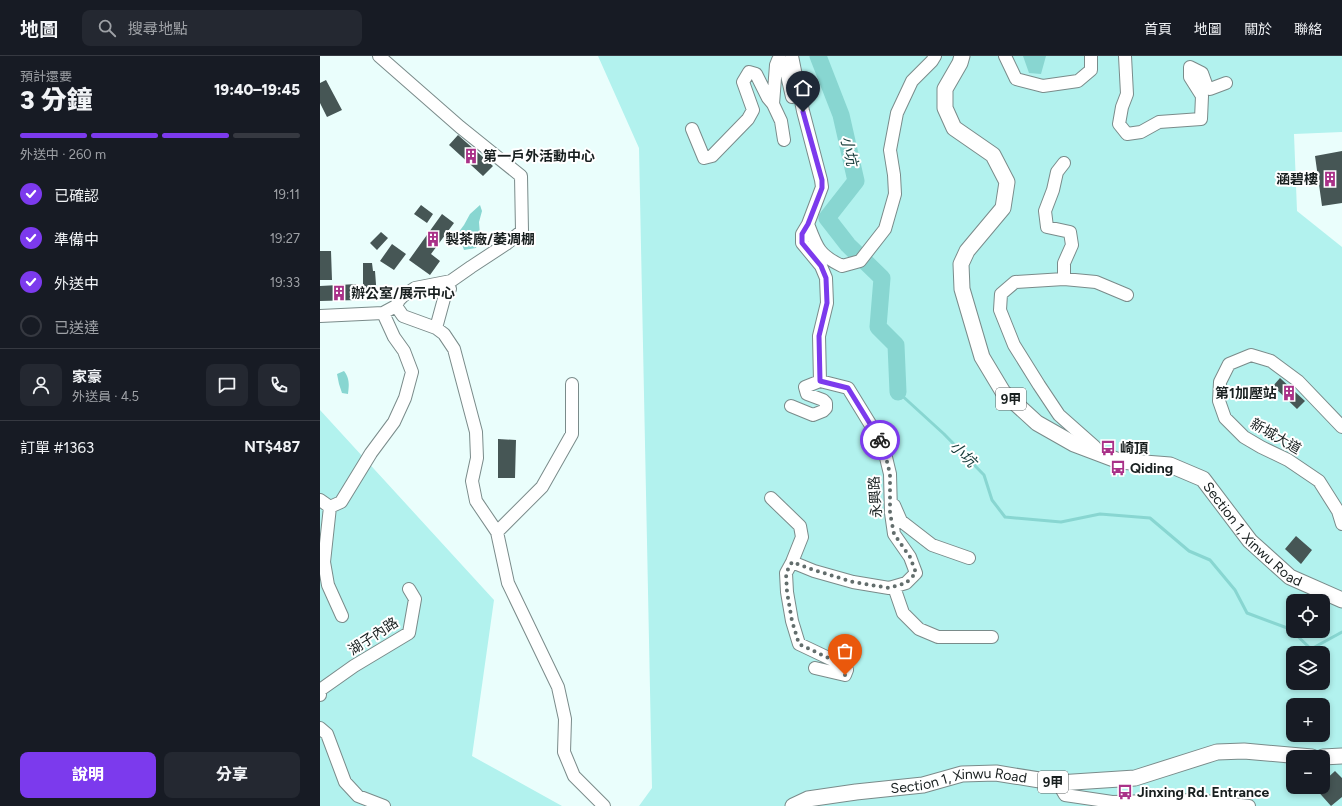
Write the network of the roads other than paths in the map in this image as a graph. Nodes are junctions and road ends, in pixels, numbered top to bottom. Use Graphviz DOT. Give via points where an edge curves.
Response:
graph roads {
  1 [pos="379,56"];
  2 [pos="792,56"];
  3 [pos="935,56"];
  4 [pos="962,56"];
  5 [pos="1005,56"];
  6 [pos="1091,56"];
  7 [pos="1126,56"];
  8 [pos="1226,83"];
  9 [pos="772,104"];
  10 [pos="803,112"];
  11 [pos="692,129"];
  12 [pos="784,140"];
  13 [pos="1064,163"];
  14 [pos="808,224"];
  15 [pos="1064,279"];
  16 [pos="450,289"];
  17 [pos="1128,295"];
  18 [pos="396,306"];
  19 [pos="383,313"];
  20 [pos="320,316"];
  21 [pos="436,328"];
  22 [pos="820,381"];
  23 [pos="572,384"];
  24 [pos="791,406"];
  25 [pos="1342,427"];
  26 [pos="1100,454"];
  27 [pos="771,498"];
  28 [pos="891,498"];
  29 [pos="325,504"];
  30 [pos="1342,524"];
  31 [pos="497,532"];
  32 [pos="969,558"];
  33 [pos="792,562"];
  34 [pos="894,587"];
  35 [pos="409,589"];
  36 [pos="1342,600"];
  37 [pos="342,616"];
  38 [pos="992,637"];
  39 [pos="815,668"];
  40 [pos="320,695"];
  41 [pos="320,728"];
  42 [pos="1286,755"];
  43 [pos="1342,756"];
  44 [pos="1330,757"];
  45 [pos="1058,783"];
  46 [pos="384,806"];
  47 [pos="604,806"];
  48 [pos="793,806"];
  49 [pos="1249,806"];
  1 -- 18 [label="street" via="521,176 522,231 451,281 415,288 403,296"];
  2 -- 10 [label="street"];
  3 -- 14 [label="street" via="912,81 897,113 890,150 895,194 885,229 860,261 842,266 829,260 817,248"];
  4 -- 26 [label="main road, Section 1, Xinwu Road / 9甲" via="945,89 945,108 954,128 993,155 1007,182 1003,208 967,251 961,264 962,288 982,357 1003,392 1037,424 1074,444"];
  5 -- 6 [label="street" via="1016,79 1043,86 1078,81 1091,70"];
  7 -- 8 [label="street" via="1127,94 1120,124 1127,134 1140,132 1159,122 1201,119 1202,96 1190,77 1190,67 1202,73 1210,89"];
  9 -- 10 [label="street" via="778,60 784,62 794,104"];
  9 -- 11 [label="street" via="756,74 749,72 743,82 753,110 748,119 712,156 704,158"];
  9 -- 12 [label="street" via="781,121"];
  10 -- 14 [label="street" via="822,180 822,188"];
  13 -- 15 [label="street" via="1057,172 1045,211 1046,227 1070,232 1072,245 1064,263"];
  14 -- 22 [label="street" via="802,234 802,243 821,266 826,278 827,303 819,336"];
  15 -- 17 [label="street" via="1096,282"];
  15 -- 26 [label="street" via="1015,282 1001,294 1000,310 1014,345 1060,416"];
  16 -- 21 [label="street"];
  18 -- 19 [label="street"];
  18 -- 21 [label="street" via="403,316"];
  19 -- 20 [label="street"];
  19 -- 29 [label="street" via="404,351 412,372 405,398 394,422 371,453 342,502"];
  21 -- 31 [label="street" via="444,334 454,349 476,432 477,458 472,480 476,501"];
  22 -- 24 [label="street" via="805,387 807,394 826,403 823,411 813,415"];
  22 -- 28 [label="street, 永興路" via="848,388 861,407 883,445 890,474"];
  23 -- 31 [label="street" via="572,434 542,487"];
  25 -- 30 [label="street, 新城大道" via="1298,381 1271,360 1250,355 1230,364 1220,382 1219,401 1225,418 1244,437 1288,460 1319,481 1338,511"];
  26 -- 36 [label="main road, Section 1, Xinwu Road / 9甲" via="1120,461 1170,465 1203,479 1250,541 1290,577"];
  27 -- 33 [label="street" via="800,526 802,537"];
  28 -- 32 [label="street" via="900,521 932,545"];
  28 -- 34 [label="street, 永興路" via="890,513 894,534 910,557 916,573 906,583"];
  29 -- 37 [label="street" via="324,562 328,585"];
  31 -- 47 [label="street" via="508,583 558,687 565,719 564,752 574,776"];
  33 -- 34 [label="street" via="853,582"];
  33 -- 39 [label="street" via="786,573 787,592 799,644 839,663 847,670 845,675"];
  34 -- 38 [label="street" via="903,613 919,629 938,637"];
  35 -- 40 [label="street, 湖子內路" via="415,599 410,634 354,666 320,690"];
  41 -- 46 [label="street" via="327,734 344,782 358,796"];
  42 -- 45 [label="main road, Section 1, Xinwu Road / 9甲" via="1244,751 1217,752 1135,778"];
  43 -- 44 [label="main road"];
  45 -- 48 [label="main road, Section 1, Xinwu Road / 9甲" via="996,773 962,774 923,786 808,799"];
  45 -- 49 [label="street" via="1065,795 1112,802 1196,800"];
}
